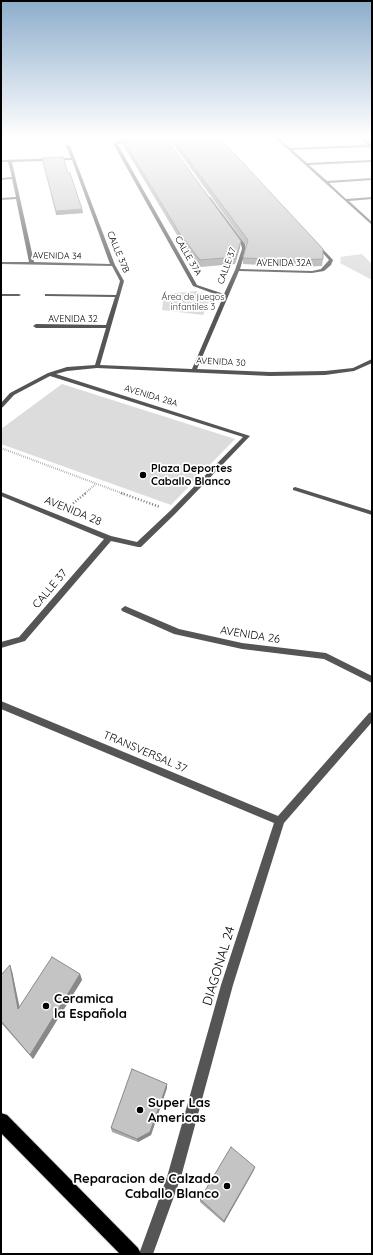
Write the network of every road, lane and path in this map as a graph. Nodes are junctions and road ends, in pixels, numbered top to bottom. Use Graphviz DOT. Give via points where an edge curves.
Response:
graph roads {
  1 [pos="207,194"];
  2 [pos="17,195"];
  3 [pos="86,195"];
  4 [pos="144,195"];
  5 [pos="340,195"];
  6 [pos="18,198"];
  7 [pos="372,198"];
  8 [pos="1,199"];
  9 [pos="346,200"];
  10 [pos="372,224"];
  11 [pos="310,236"];
  12 [pos="1,263"];
  13 [pos="32,264"];
  14 [pos="113,265"];
  15 [pos="237,270"];
  16 [pos="1,295"];
  17 [pos="20,295"];
  18 [pos="47,295"];
  19 [pos="117,296"];
  20 [pos="226,296"];
  21 [pos="36,326"];
  22 [pos="109,327"];
  23 [pos="372,361"];
  24 [pos="97,366"];
  25 [pos="194,370"];
  26 [pos="50,374"];
  27 [pos="12,394"];
  28 [pos="1,395"];
  29 [pos="1,406"];
  30 [pos="1,448"];
  31 [pos="97,484"];
  32 [pos="295,489"];
  33 [pos="1,494"];
  34 [pos="173,512"];
  35 [pos="372,513"];
  36 [pos="58,516"];
  37 [pos="109,538"];
  38 [pos="125,609"];
  39 [pos="1,645"];
  40 [pos="372,680"];
  41 [pos="1,705"];
  42 [pos="372,716"];
  43 [pos="280,821"];
  44 [pos="1,1121"];
  45 [pos="132,1254"];
  46 [pos="146,1254"];
  1 -- 15 [label="street, CALLE 37" via="244,247"];
  2 -- 6 [label="street"];
  3 -- 14 [label="street, CALLE 37B"];
  4 -- 20 [label="street, CALLE 37A" via="196,286"];
  5 -- 9 [label="street"];
  6 -- 8 [label="street"];
  6 -- 13 [label="street"];
  7 -- 9 [label="street"];
  9 -- 10 [label="street"];
  11 -- 15 [label="street, AVENIDA 32A" via="331,260 322,270"];
  12 -- 13 [label="street, AVENIDA 34"];
  13 -- 14 [label="street, AVENIDA 34"];
  14 -- 19 [label="street, CALLE 37B" via="122,281"];
  15 -- 20 [label="street, CALLE 37"];
  16 -- 17 [label="street"];
  18 -- 19 [label="street"];
  19 -- 22 [label="street, CALLE 37B"];
  20 -- 25 [label="street, CALLE 37"];
  21 -- 22 [label="street, AVENIDA 32"];
  22 -- 24 [label="street, CALLE 37B"];
  23 -- 25 [label="street, AVENIDA 30" via="354,369 325,373 270,374"];
  24 -- 25 [label="street, AVENIDA 30"];
  24 -- 26 [label="street, AVENIDA 30" via="67,369"];
  26 -- 27 [label="street, AVENIDA 30"];
  26 -- 34 [label="street, AVENIDA 28A" via="247,436"];
  27 -- 28 [label="street"];
  27 -- 29 [label="street"];
  30 -- 31 [label="path"];
  31 -- 34 [label="path"];
  31 -- 36 [label="path"];
  32 -- 35 [label="street"];
  33 -- 36 [label="street, AVENIDA 28"];
  34 -- 37 [label="street, AVENIDA 28" via="138,545"];
  36 -- 37 [label="street, AVENIDA 28"];
  37 -- 39 [label="street, CALLE 37" via="22,639"];
  38 -- 40 [label="street, AVENIDA 26" via="177,632 242,646 326,656"];
  41 -- 43 [label="street, TRANSVERSAL 37"];
  42 -- 43 [label="street, DIAGONAL 24"];
  43 -- 46 [label="street, DIAGONAL 24" via="227,986 174,1177"];
  44 -- 45 [label="main road"];
}
